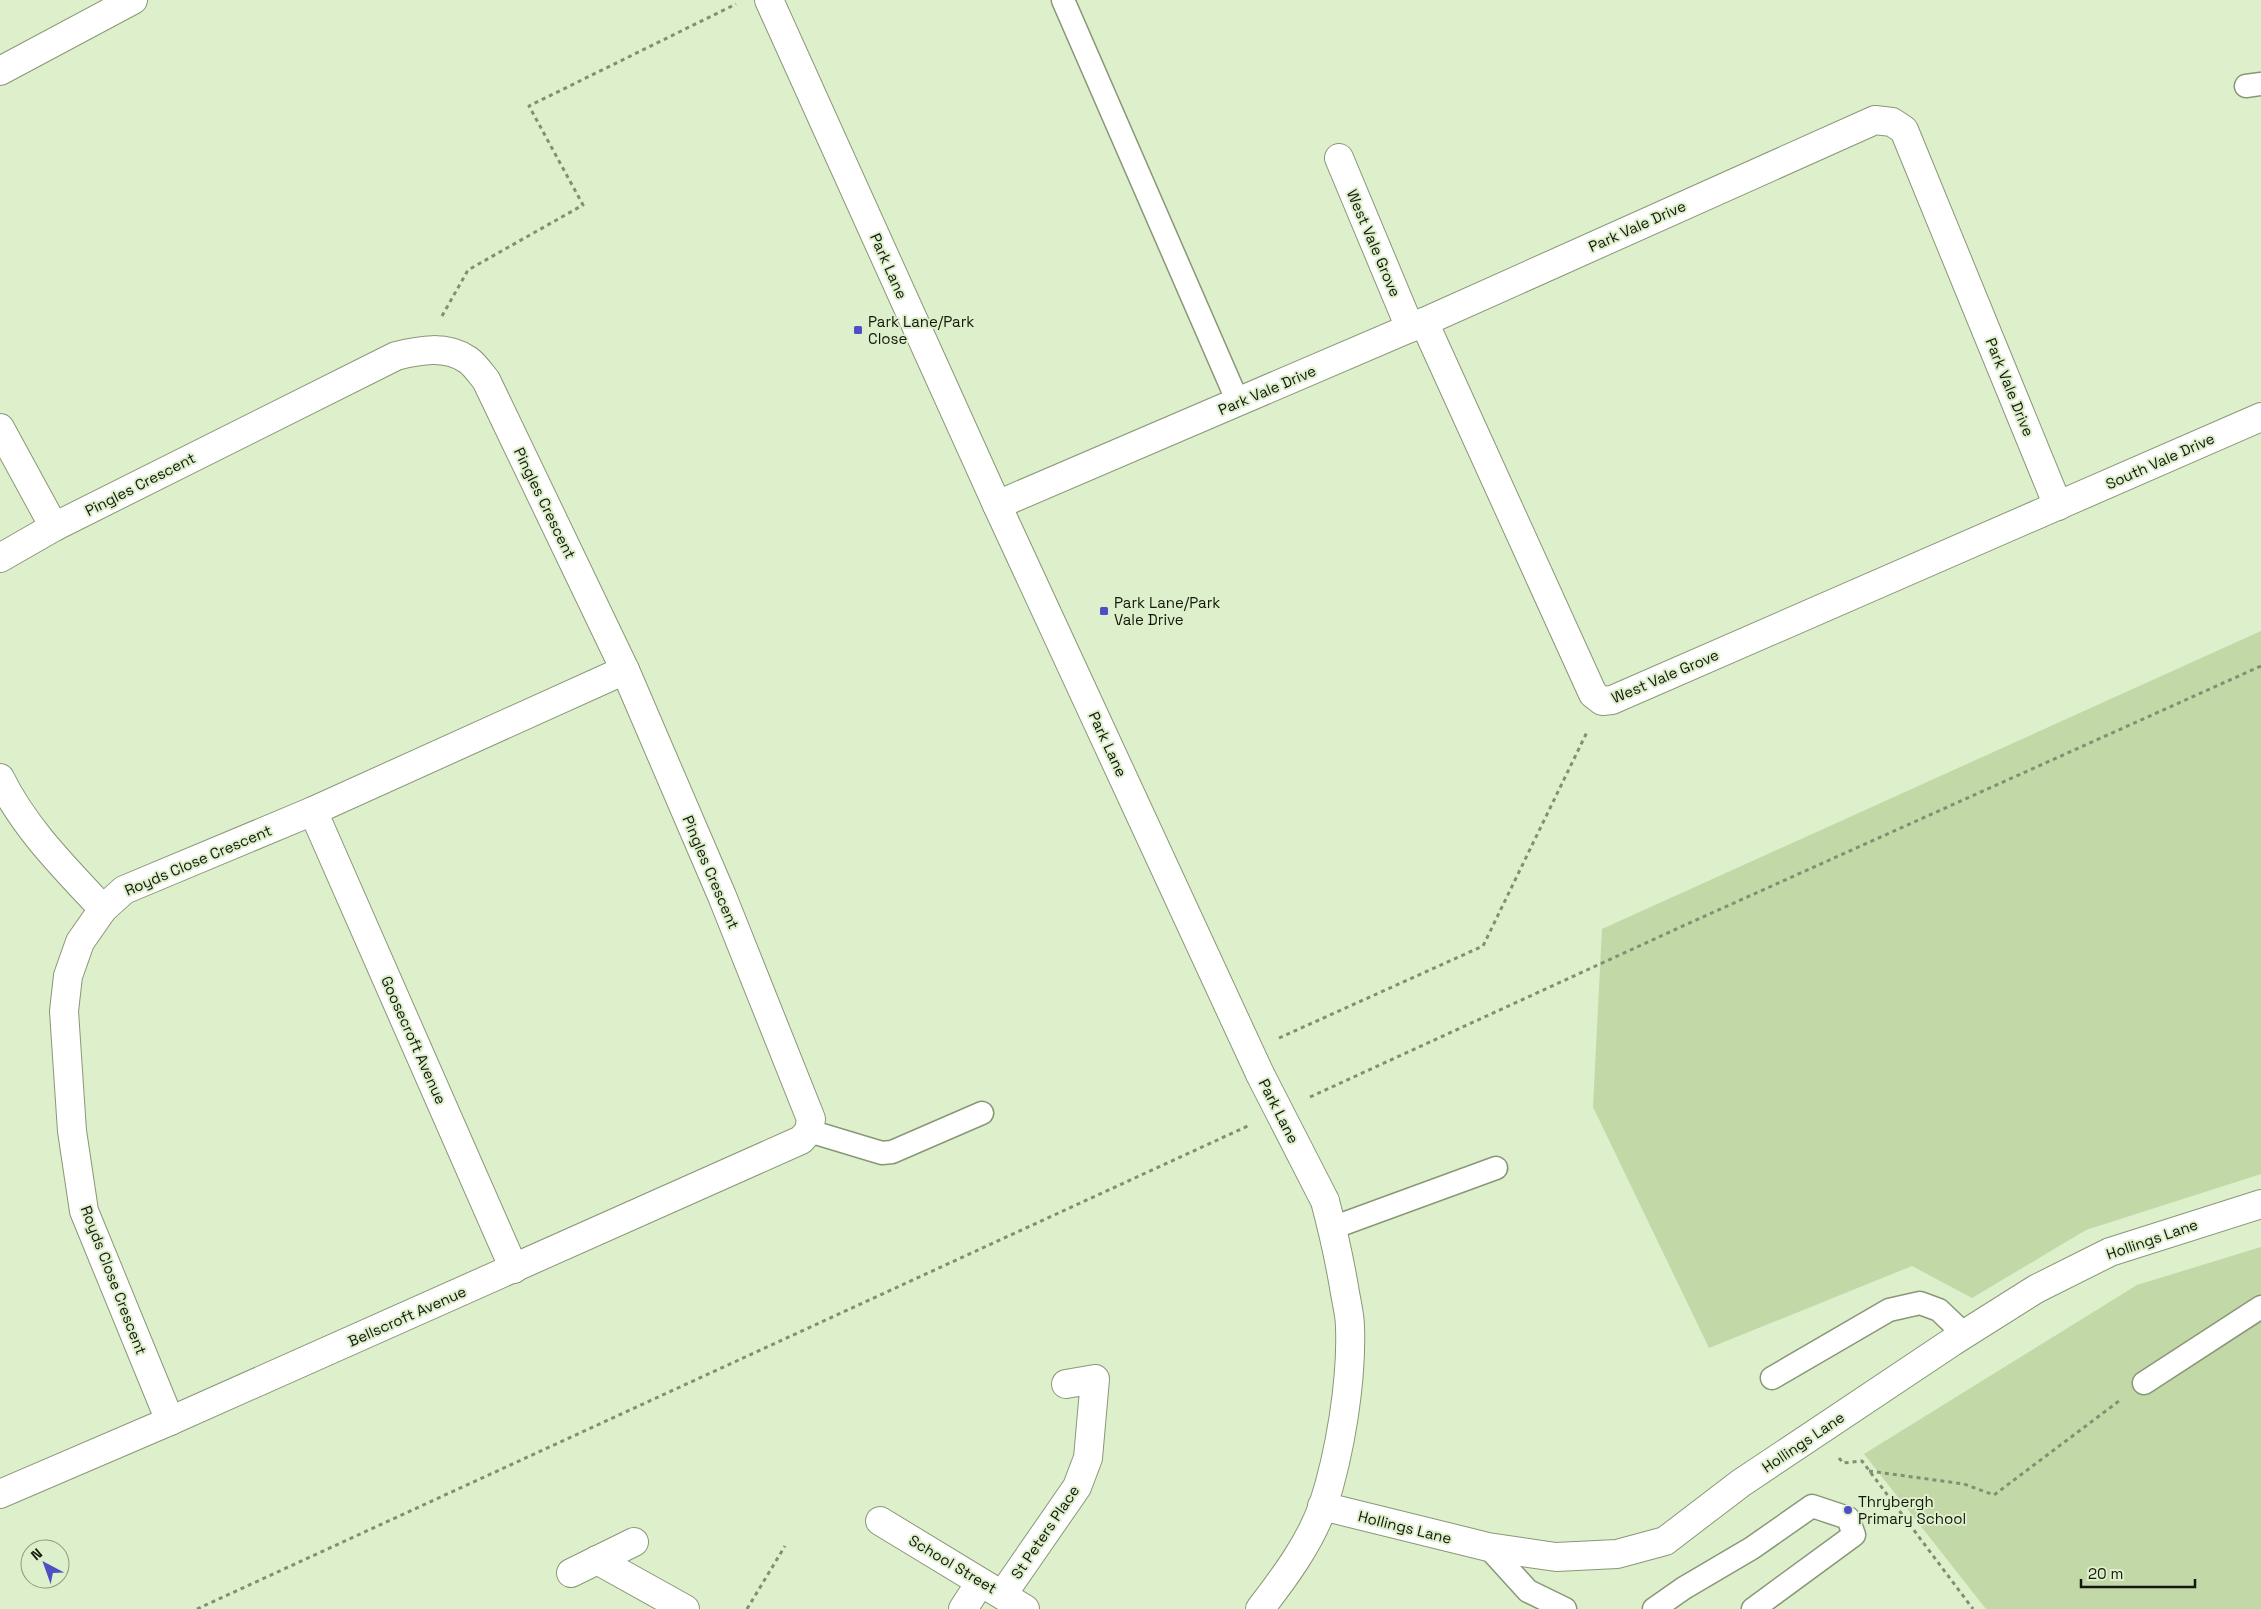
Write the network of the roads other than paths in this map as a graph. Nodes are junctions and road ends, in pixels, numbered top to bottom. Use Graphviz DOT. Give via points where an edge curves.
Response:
graph roads {
  1 [pos="133,0"];
  2 [pos="769,0"];
  3 [pos="1063,0"];
  4 [pos="0,71"];
  5 [pos="1339,158"];
  6 [pos="1417,325"];
  7 [pos="1238,402"];
  8 [pos="2261,416"];
  9 [pos="0,428"];
  10 [pos="998,505"];
  11 [pos="2058,506"];
  12 [pos="54,527"];
  13 [pos="0,558"];
  14 [pos="625,670"];
  15 [pos="0,778"];
  16 [pos="313,811"];
  17 [pos="103,909"];
  18 [pos="982,1113"];
  19 [pos="809,1131"];
  20 [pos="1496,1168"];
  21 [pos="2261,1204"];
  22 [pos="1332,1228"];
  23 [pos="514,1269"];
  24 [pos="2261,1307"];
  25 [pos="1964,1334"];
  26 [pos="1772,1378"];
  27 [pos="2144,1383"];
  28 [pos="1066,1384"];
  29 [pos="170,1421"];
  30 [pos="0,1494"];
  31 [pos="1322,1506"];
  32 [pos="880,1521"];
  33 [pos="634,1542"];
  34 [pos="1488,1547"];
  35 [pos="597,1560"];
  36 [pos="571,1573"];
  37 [pos="991,1588"];
  38 [pos="685,1609"];
  39 [pos="963,1609"];
  40 [pos="1025,1609"];
  41 [pos="1260,1609"];
  42 [pos="1565,1609"];
  43 [pos="1654,1609"];
  44 [pos="1753,1609"];
  1 -- 4 [label="street"];
  2 -- 10 [label="street, Park Lane"];
  3 -- 7 [label="lane"];
  5 -- 6 [label="street, West Vale Grove"];
  6 -- 7 [label="street, Park Vale Drive"];
  6 -- 11 [label="street, West Vale Grove" via="1593,694 1602,701 1612,700"];
  6 -- 11 [label="street, Park Vale Drive" via="1875,120 1892,122 1904,130"];
  7 -- 10 [label="street, Park Vale Drive"];
  8 -- 11 [label="street, South Vale Drive"];
  9 -- 12 [label="street"];
  10 -- 22 [label="street, Park Lane, bridge" via="1254,1063 1325,1201"];
  12 -- 13 [label="street, Pingles Crescent"];
  12 -- 14 [label="street, Pingles Crescent" via="396,356 423,349 447,351 468,360 486,380"];
  14 -- 16 [label="street, Royds Close Crescent"];
  14 -- 19 [label="street, Pingles Crescent" via="726,906 811,1118"];
  15 -- 17 [label="street" via="11,801 41,843"];
  16 -- 17 [label="street, Royds Close Crescent" via="124,890"];
  16 -- 23 [label="street, Goosecroft Avenue"];
  17 -- 29 [label="street, Royds Close Crescent" via="80,942 68,976 64,1011 72,1131 84,1211"];
  18 -- 19 [label="lane" via="882,1154"];
  19 -- 23 [label="street, Bellscroft Avenue" via="801,1140"];
  20 -- 22 [label="lane"];
  21 -- 25 [label="street, Hollings Lane" via="2110,1252 2036,1289"];
  22 -- 31 [label="street, Park Lane" via="1350,1325 1350,1379"];
  23 -- 29 [label="street, Bellscroft Avenue"];
  24 -- 27 [label="lane"];
  25 -- 26 [label="lane" via="1939,1310 1920,1303 1889,1310"];
  25 -- 34 [label="street, Hollings Lane" via="1741,1483 1665,1541 1617,1554 1556,1558"];
  28 -- 37 [label="street, St Peters Place" via="1095,1379 1088,1458 1077,1487"];
  29 -- 30 [label="street, Bellscroft Avenue"];
  31 -- 34 [label="street, Hollings Lane"];
  31 -- 41 [label="street, Park Lane" via="1283,1579"];
  32 -- 37 [label="street, School Street"];
  33 -- 35 [label="street"];
  34 -- 42 [label="lane" via="1528,1591"];
  35 -- 36 [label="street"];
  35 -- 38 [label="street"];
  37 -- 39 [label="street"];
  37 -- 40 [label="street, School Street"];
  43 -- 44 [label="lane" via="1812,1506 1848,1518 1854,1535"];
}
